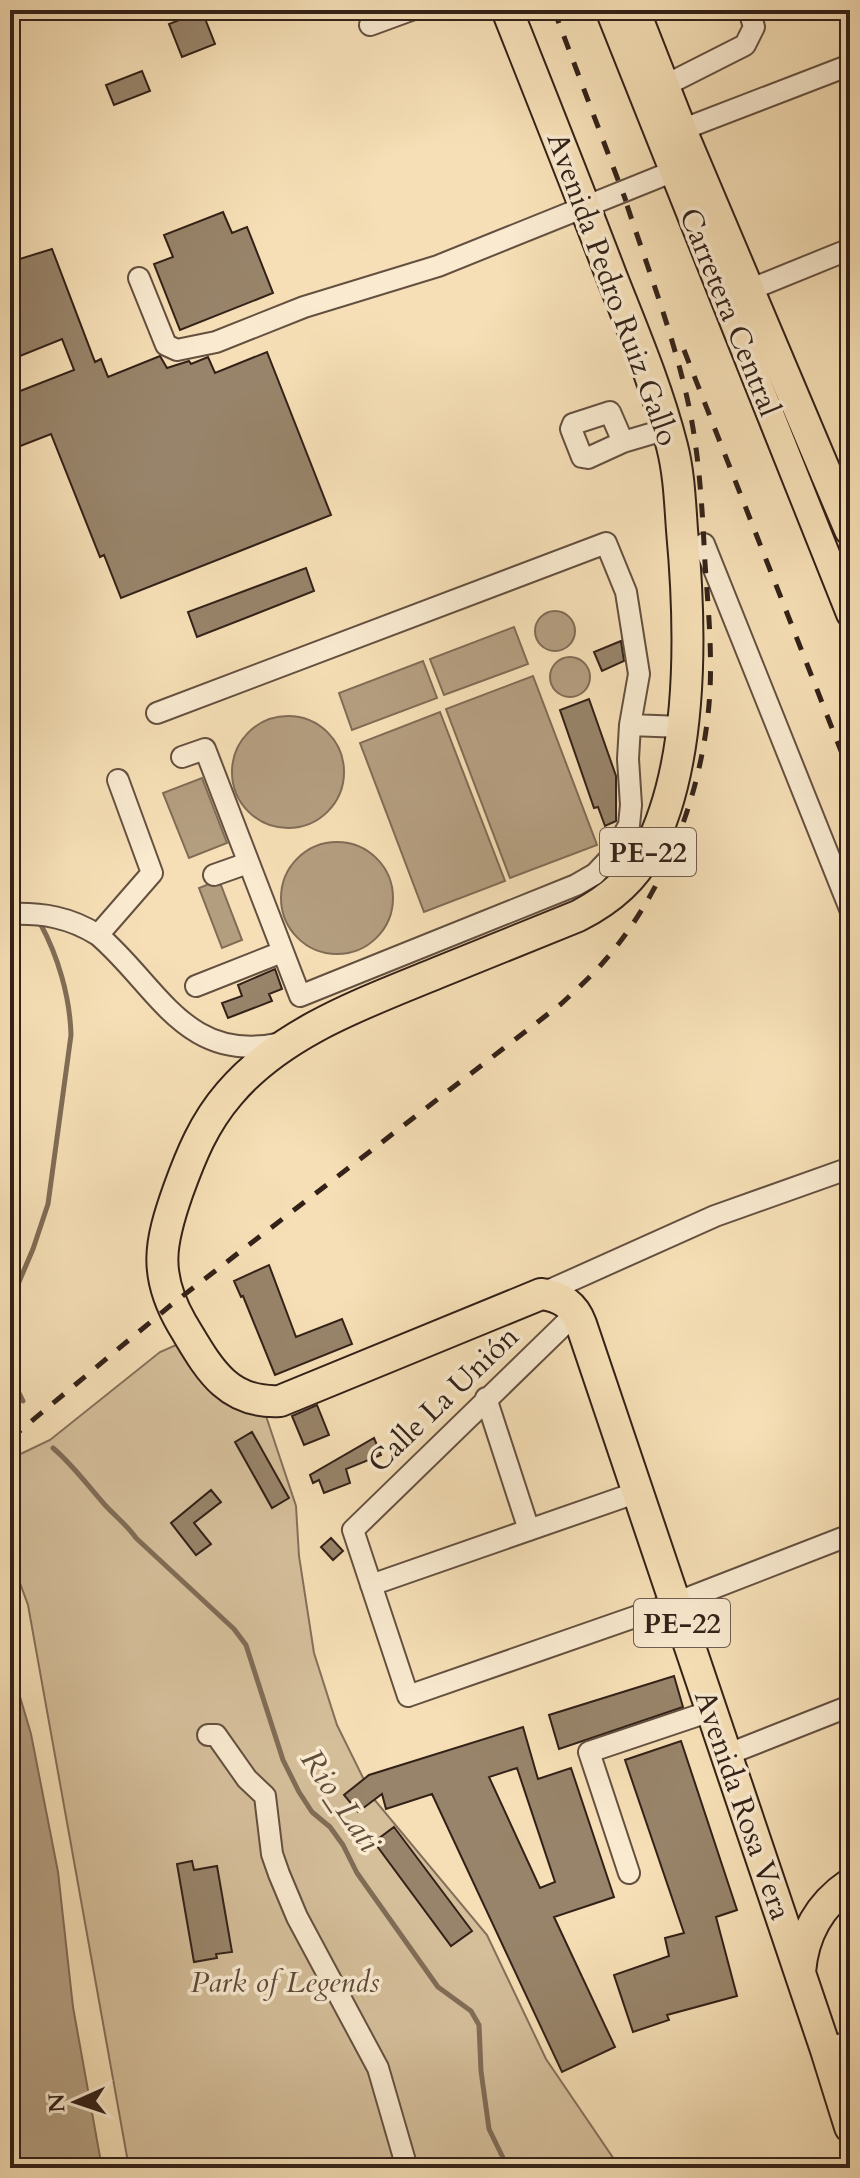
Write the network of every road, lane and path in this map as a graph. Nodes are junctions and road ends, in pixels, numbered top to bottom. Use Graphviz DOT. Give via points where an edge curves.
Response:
graph roads {
  1 [pos="411,10"];
  2 [pos="507,10"];
  3 [pos="609,10"];
  4 [pos="634,10"];
  5 [pos="749,10"];
  6 [pos="370,25"];
  7 [pos="850,65"];
  8 [pos="664,86"];
  9 [pos="681,130"];
  10 [pos="674,171"];
  11 [pos="586,208"];
  12 [pos="850,249"];
  13 [pos="139,278"];
  14 [pos="749,290"];
  15 [pos="667,429"];
  16 [pos="623,442"];
  17 [pos="849,522"];
  18 [pos="685,557"];
  19 [pos="850,614"];
  20 [pos="157,713"];
  21 [pos="630,725"];
  22 [pos="682,727"];
  23 [pos="182,757"];
  24 [pos="118,780"];
  25 [pos="248,863"];
  26 [pos="214,875"];
  27 [pos="850,909"];
  28 [pos="12,914"];
  29 [pos="98,935"];
  30 [pos="282,952"];
  31 [pos="196,986"];
  32 [pos="290,1041"];
  33 [pos="850,1168"];
  34 [pos="541,1294"];
  35 [pos="576,1313"];
  36 [pos="486,1398"];
  37 [pos="638,1492"];
  38 [pos="529,1530"];
  39 [pos="850,1535"];
  40 [pos="371,1585"];
  41 [pos="675,1603"];
  42 [pos="850,1706"];
  43 [pos="711,1711"];
  44 [pos="208,1735"];
  45 [pos="726,1755"];
  46 [pos="629,1873"];
  47 [pos="850,1884"];
  48 [pos="800,1974"];
  49 [pos="838,2045"];
  50 [pos="850,2127"];
  51 [pos="407,2168"];
  1 -- 6 [label="street"];
  2 -- 11 [label="highway, Avenida Pedro Ruiz Gallo / PE-22"];
  3 -- 10 [label="main road, Carretera Central"];
  4 -- 8 [label="highway, Carretera Central"];
  5 -- 8 [label="street" via="754,27 745,45"];
  7 -- 9 [label="street"];
  8 -- 9 [label="highway, Carretera Central"];
  9 -- 14 [label="highway, Carretera Central"];
  10 -- 11 [label="street"];
  10 -- 19 [label="main road, Carretera Central"];
  11 -- 13 [label="street" via="438,266 304,307 216,342 177,350 166,345"];
  11 -- 15 [label="highway, Avenida Pedro Ruiz Gallo / PE-22"];
  12 -- 14 [label="street"];
  14 -- 17 [label="highway, Carretera Central"];
  15 -- 16 [label="street"];
  15 -- 18 [label="highway, Avenida Pedro Ruiz Gallo / PE-22" via="678,476"];
  18 -- 22 [label="highway, Avenida Pedro Ruiz Gallo / PE-22" via="688,653"];
  18 -- 27 [label="street" via="704,544"];
  20 -- 21 [label="street" via="606,543 626,592 639,674"];
  21 -- 22 [label="street"];
  21 -- 30 [label="street" via="629,825 595,874 300,996"];
  22 -- 32 [label="highway, Avenida Pedro Ruiz Gallo / PE-22" via="655,836 638,868 616,892 578,916 388,993"];
  23 -- 25 [label="street" via="205,749"];
  24 -- 29 [label="street" via="152,873"];
  25 -- 26 [label="street"];
  25 -- 30 [label="street"];
  28 -- 29 [label="street" via="55,916"];
  29 -- 32 [label="street" via="175,1018 200,1034 243,1045"];
  30 -- 31 [label="street"];
  32 -- 34 [label="highway, Avenida Pedro Ruiz Gallo / PE-22" via="250,1072 215,1112 192,1151 163,1238 161,1269 171,1305 220,1381 248,1398 280,1401"];
  33 -- 34 [label="street" via="715,1216"];
  34 -- 35 [label="highway" via="560,1298"];
  35 -- 36 [label="street, Calle La Unión"];
  35 -- 37 [label="highway, Avenida Rosa Vera / PE-22"];
  36 -- 38 [label="street"];
  36 -- 40 [label="street, Calle La Unión" via="353,1530"];
  37 -- 38 [label="street"];
  37 -- 41 [label="highway, Avenida Rosa Vera / PE-22"];
  38 -- 40 [label="street"];
  39 -- 41 [label="street"];
  40 -- 41 [label="street" via="408,1696"];
  41 -- 43 [label="highway, Avenida Rosa Vera / PE-22"];
  42 -- 45 [label="street"];
  43 -- 45 [label="highway, Avenida Rosa Vera / PE-22"];
  43 -- 46 [label="street" via="589,1752"];
  44 -- 51 [label="street" via="222,1741 265,1796 279,1874 378,2068"];
  45 -- 48 [label="highway, Avenida Rosa Vera / PE-22"];
  47 -- 48 [label="highway" via="828,1901 810,1928"];
  48 -- 49 [label="highway, PE-22"];
  49 -- 50 [label="highway, PE-22"];
}
